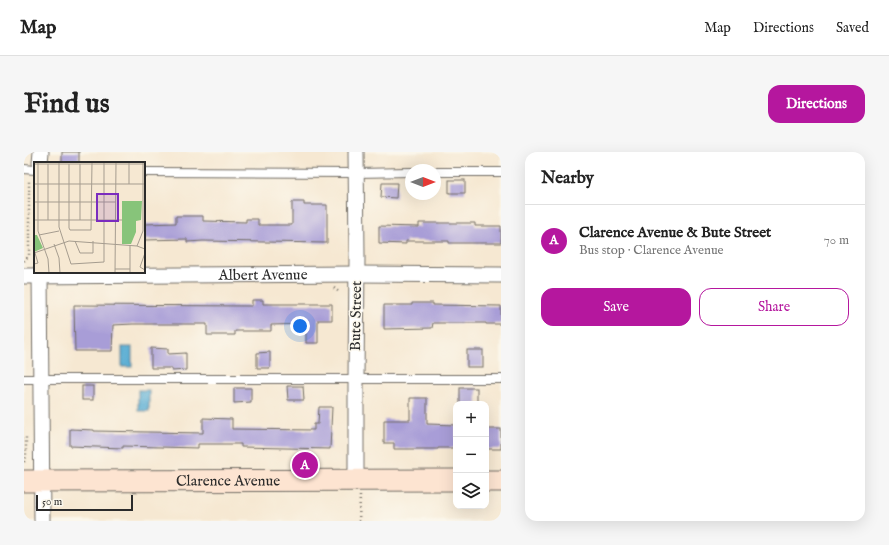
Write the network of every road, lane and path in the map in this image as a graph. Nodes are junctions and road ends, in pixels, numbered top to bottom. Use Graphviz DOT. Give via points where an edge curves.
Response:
graph roads {
  1 [pos="41,152"];
  2 [pos="356,152"];
  3 [pos="35,162"];
  4 [pos="32,168"];
  5 [pos="145,172"];
  6 [pos="405,172"];
  7 [pos="441,172"];
  8 [pos="501,172"];
  9 [pos="356,174"];
  10 [pos="24,261"];
  11 [pos="40,274"];
  12 [pos="357,274"];
  13 [pos="501,275"];
  14 [pos="24,276"];
  15 [pos="40,378"];
  16 [pos="24,379"];
  17 [pos="356,379"];
  18 [pos="501,379"];
  19 [pos="356,480"];
  20 [pos="453,480"];
  21 [pos="489,480"];
  22 [pos="33,481"];
  23 [pos="501,481"];
  24 [pos="42,521"];
  1 -- 3 [label="street"];
  2 -- 9 [label="street, Bute Street"];
  4 -- 10 [label="path" via="29,255"];
  5 -- 9 [label="lane"];
  6 -- 9 [label="lane"];
  7 -- 8 [label="lane"];
  9 -- 12 [label="street, Bute Street"];
  11 -- 12 [label="street, Albert Avenue"];
  11 -- 14 [label="street, Albert Avenue"];
  11 -- 15 [label="street"];
  12 -- 13 [label="street, Albert Avenue"];
  12 -- 17 [label="street, Bute Street"];
  15 -- 16 [label="lane"];
  15 -- 17 [label="lane"];
  15 -- 22 [label="street"];
  17 -- 18 [label="lane"];
  17 -- 19 [label="street, Bute Street"];
  19 -- 20 [label="main road, Clarence Avenue"];
  19 -- 22 [label="main road, Clarence Avenue"];
  21 -- 23 [label="main road"];
  22 -- 24 [label="street"];
}
